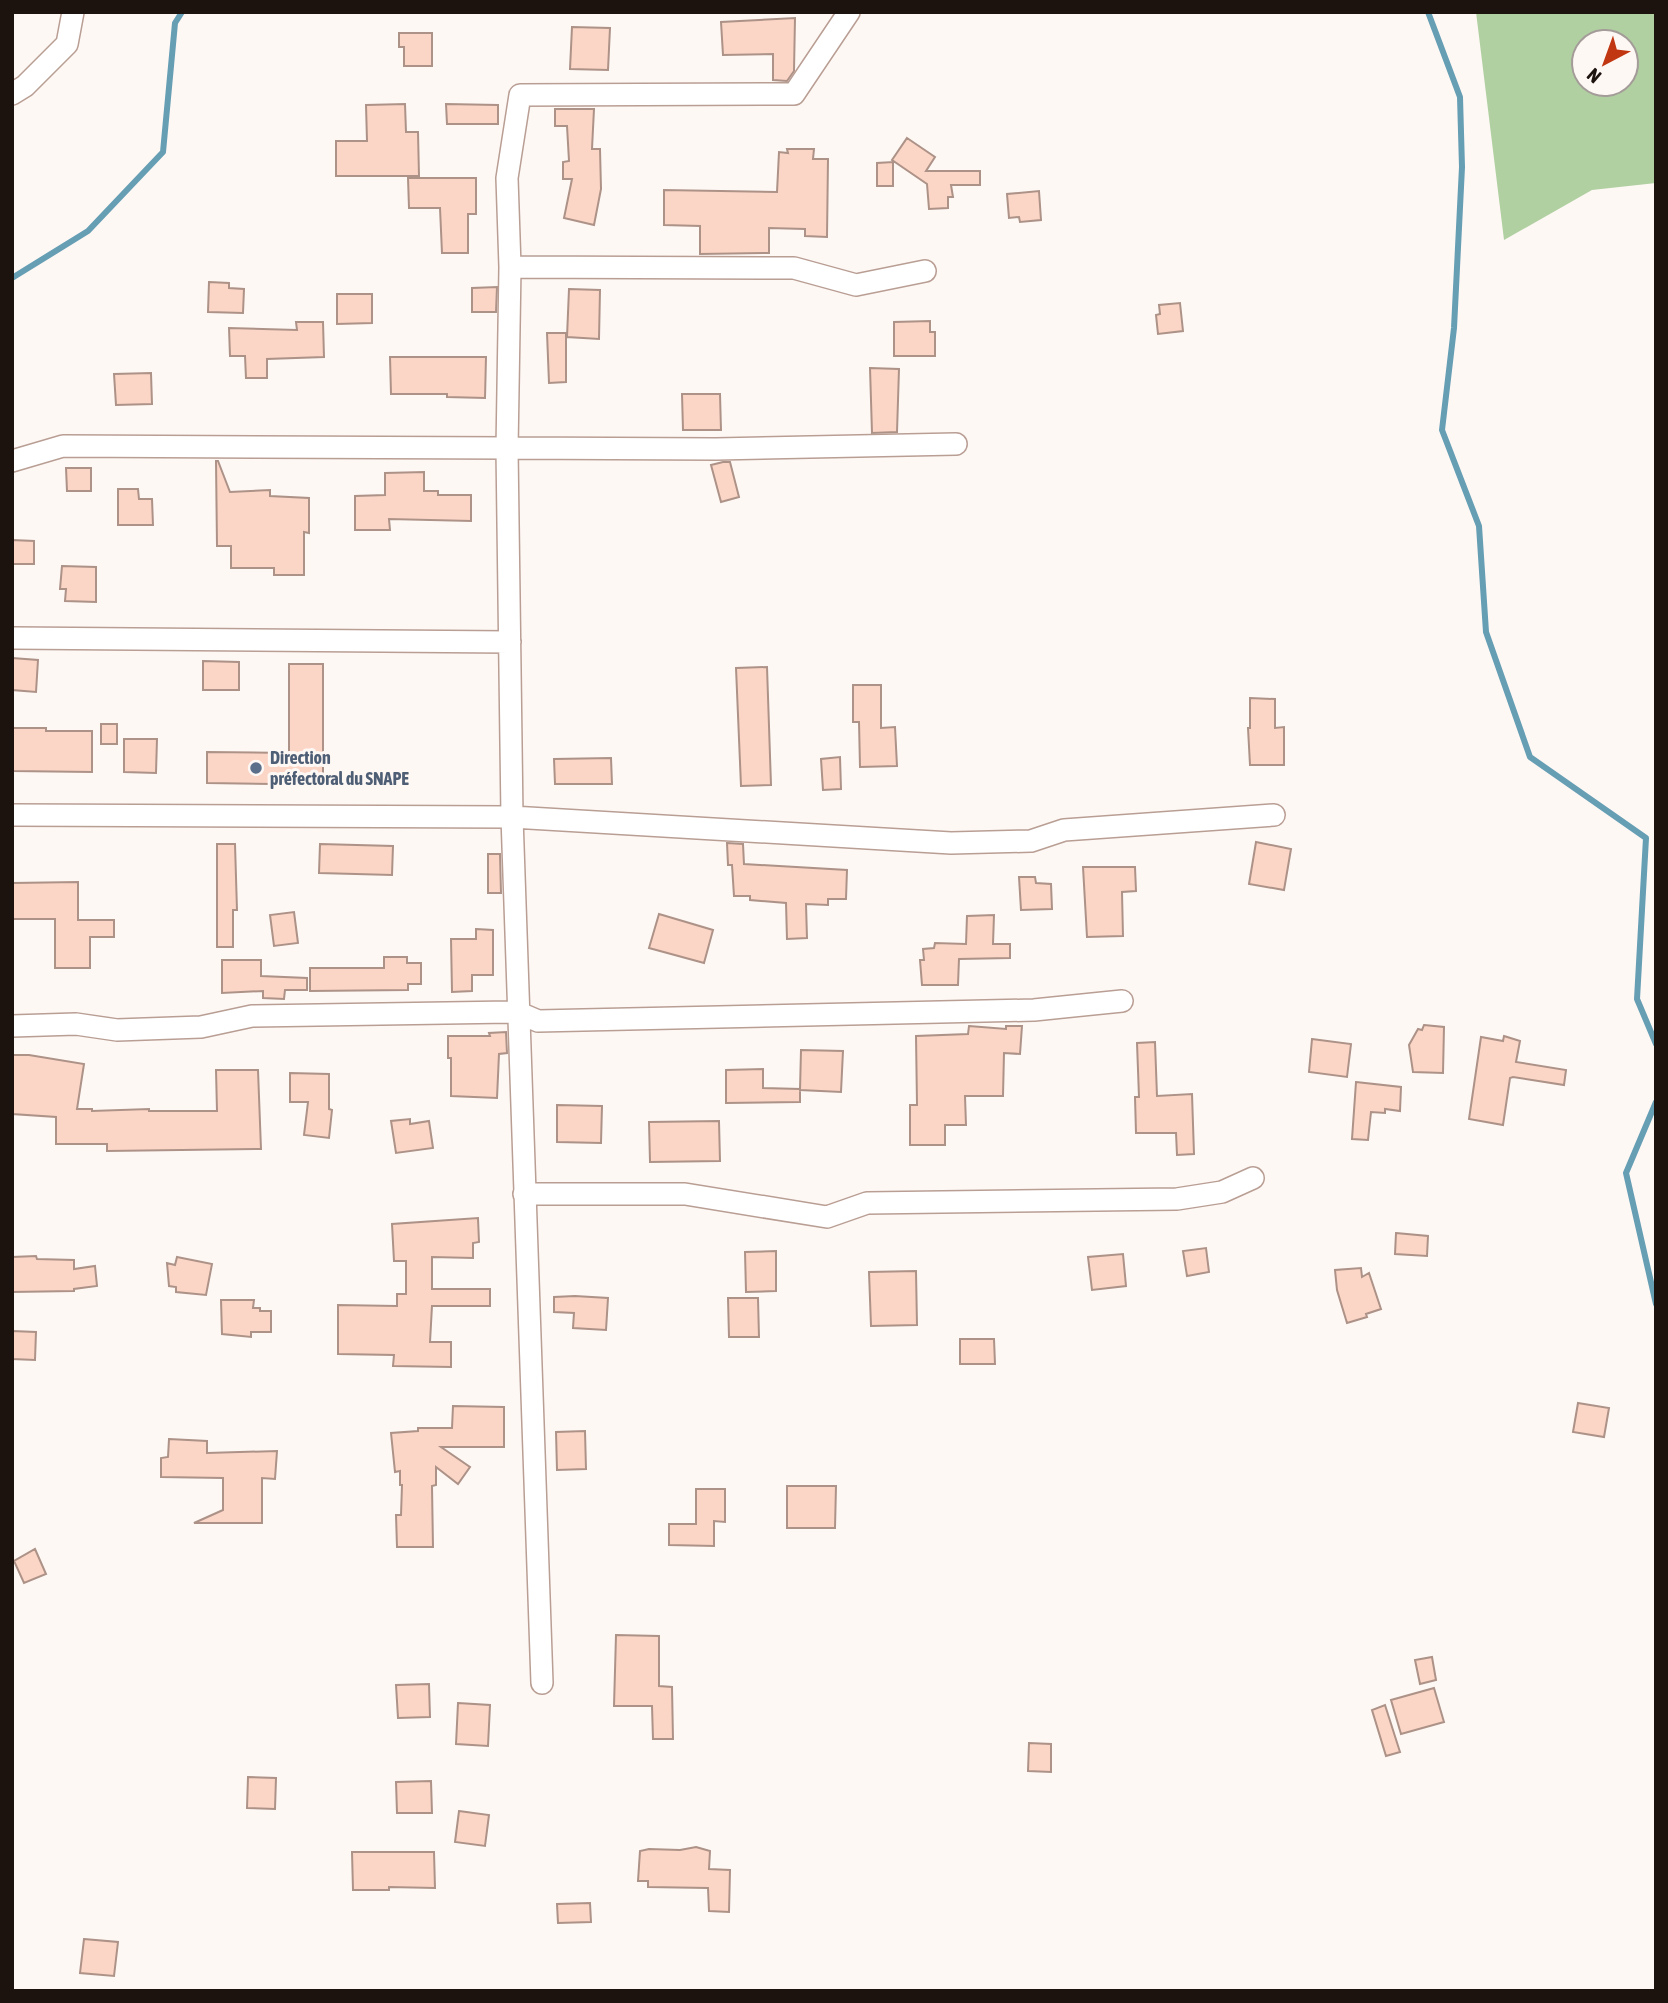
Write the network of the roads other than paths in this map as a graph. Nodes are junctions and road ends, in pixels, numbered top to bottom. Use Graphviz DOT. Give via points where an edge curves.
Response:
graph roads {
  1 [pos="73,12"];
  2 [pos="849,12"];
  3 [pos="12,94"];
  4 [pos="510,267"];
  5 [pos="925,271"];
  6 [pos="956,444"];
  7 [pos="507,449"];
  8 [pos="12,461"];
  9 [pos="12,638"];
  10 [pos="510,642"];
  11 [pos="12,815"];
  12 [pos="1274,815"];
  13 [pos="512,817"];
  14 [pos="1122,1001"];
  15 [pos="517,1012"];
  16 [pos="12,1026"];
  17 [pos="1253,1178"];
  18 [pos="524,1194"];
  19 [pos="542,1683"];
  1 -- 3 [label="street" via="67,44"];
  2 -- 4 [label="street" via="794,94 520,95 507,178"];
  4 -- 5 [label="street" via="794,268 856,285"];
  4 -- 7 [label="street"];
  6 -- 7 [label="street"];
  7 -- 8 [label="street" via="63,446"];
  7 -- 10 [label="street"];
  9 -- 10 [label="street"];
  10 -- 13 [label="street"];
  11 -- 13 [label="street"];
  12 -- 13 [label="street" via="1063,830 1031,841 950,843"];
  13 -- 15 [label="street"];
  14 -- 15 [label="street" via="1034,1010 538,1021"];
  15 -- 16 [label="street" via="251,1016 201,1027 117,1030 76,1024"];
  15 -- 18 [label="street"];
  17 -- 18 [label="street" via="1222,1192 1177,1199 867,1203 827,1217 685,1194"];
  18 -- 19 [label="street"];
}
